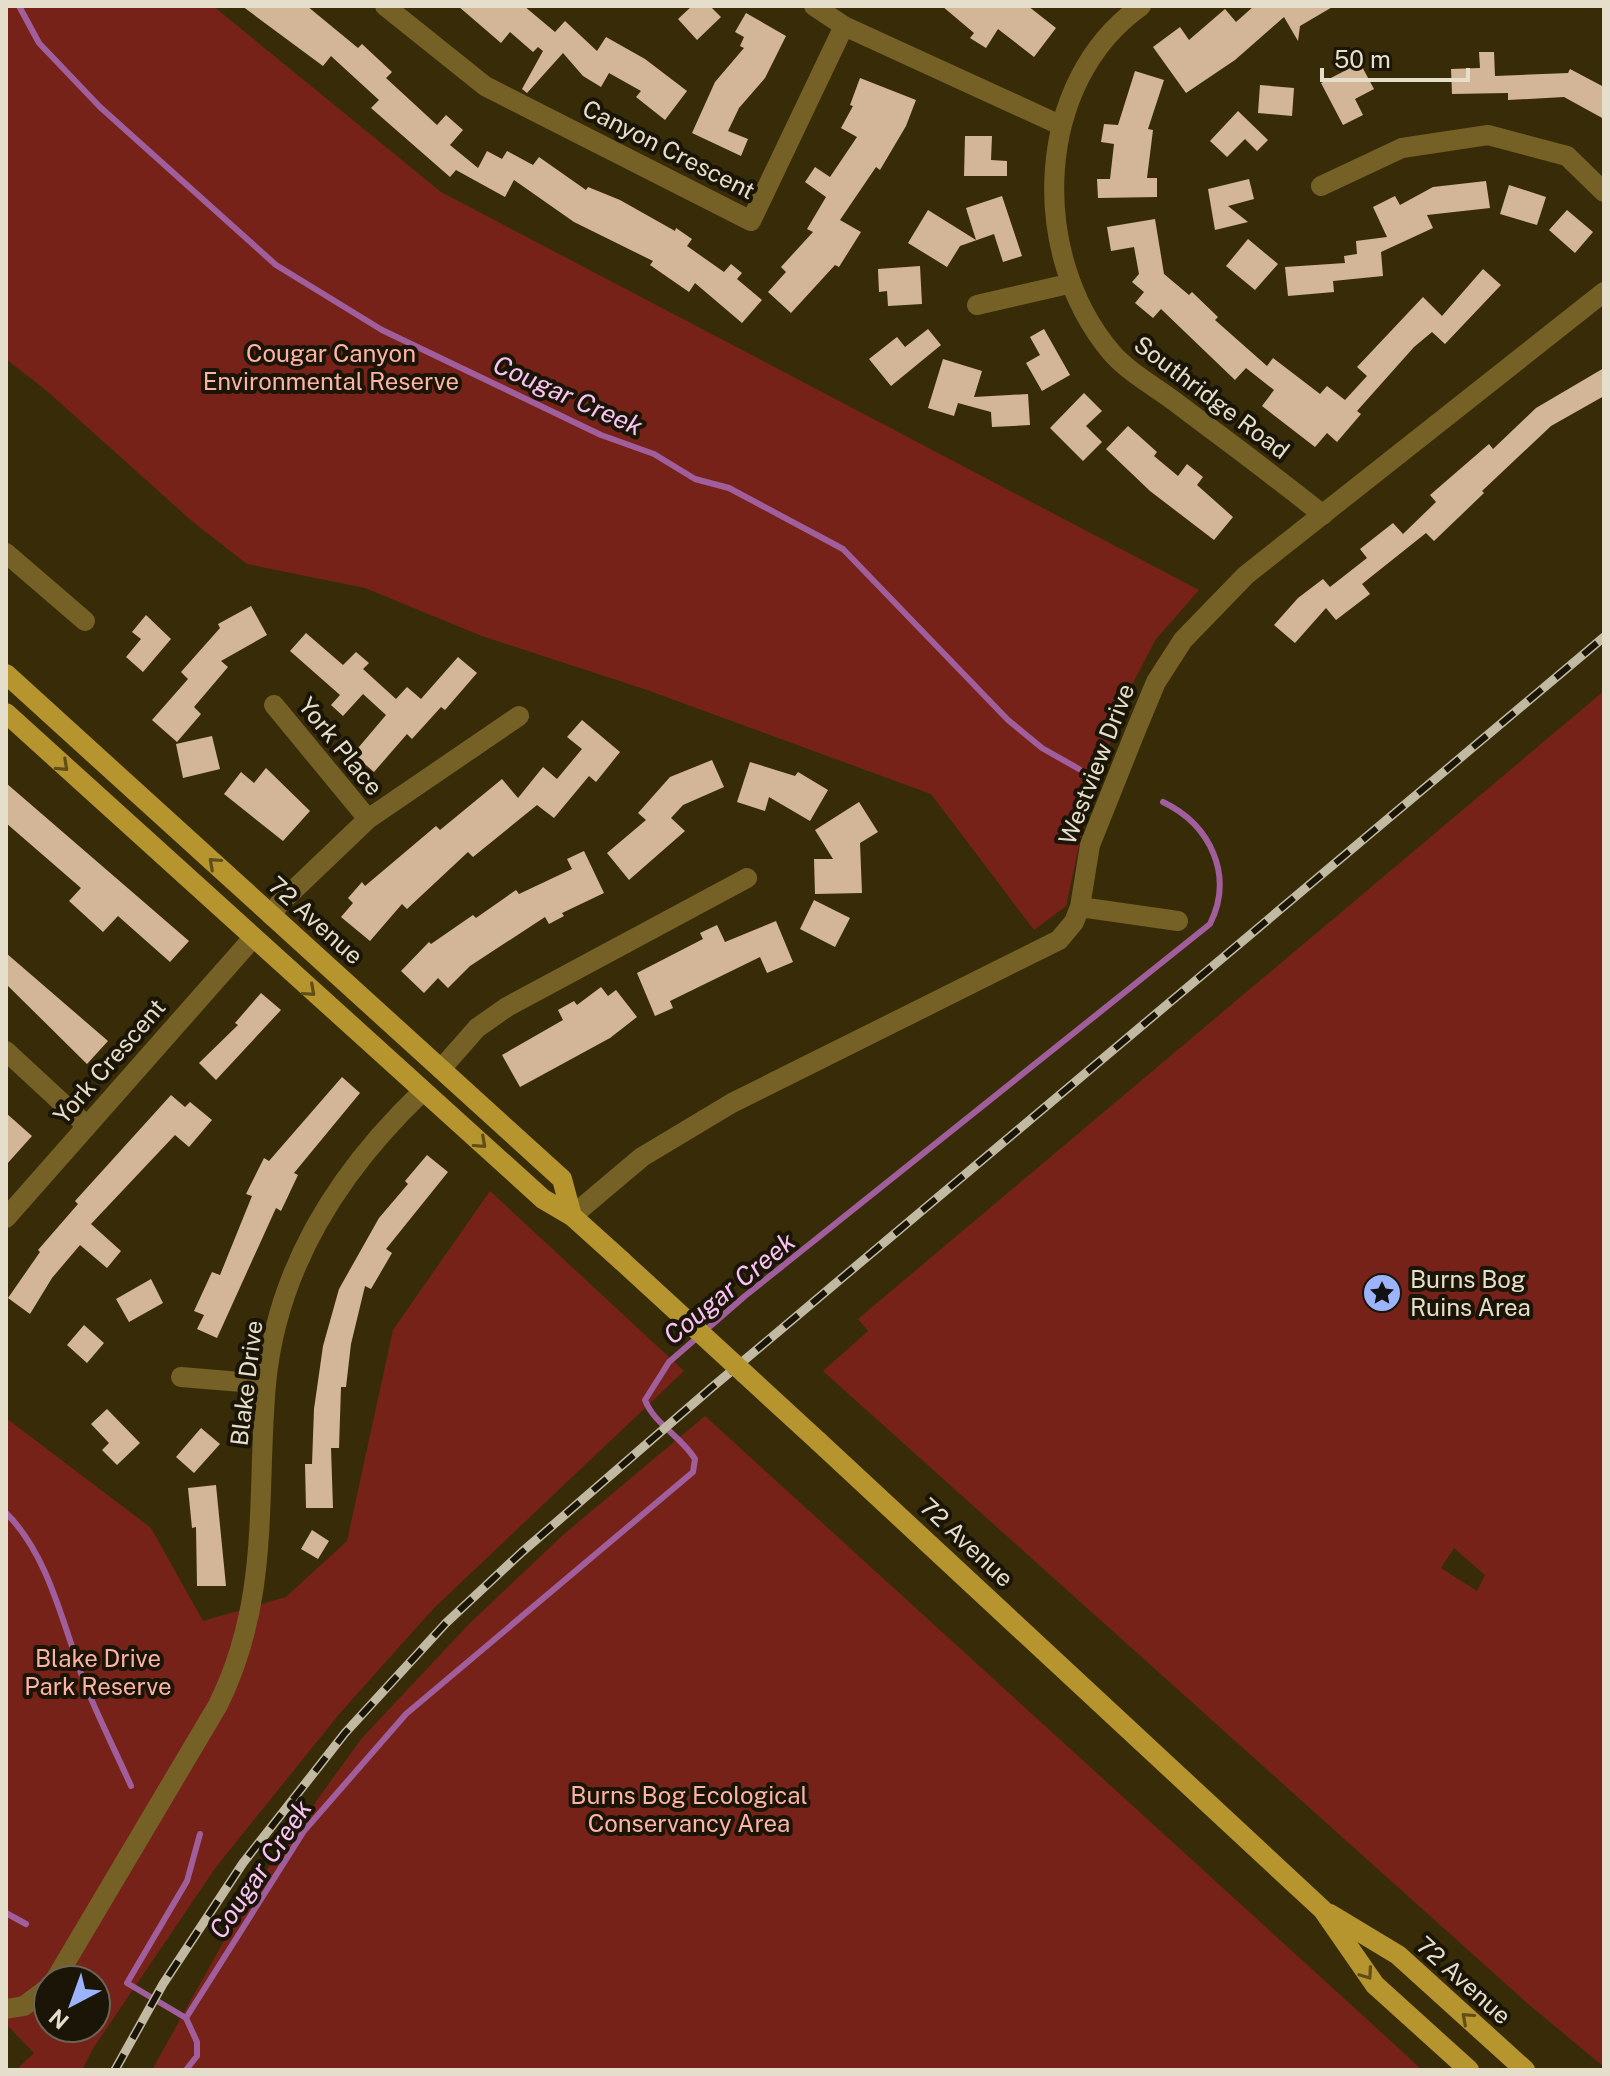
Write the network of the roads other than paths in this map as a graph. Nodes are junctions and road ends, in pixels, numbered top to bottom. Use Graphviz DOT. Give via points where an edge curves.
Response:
graph roads {
  1 [pos="385,6"];
  2 [pos="814,6"];
  3 [pos="1141,6"];
  4 [pos="844,26"];
  5 [pos="1060,125"];
  6 [pos="1321,186"];
  7 [pos="1604,192"];
  8 [pos="1068,284"];
  9 [pos="1604,292"];
  10 [pos="977,305"];
  11 [pos="1323,515"];
  12 [pos="6,553"];
  13 [pos="85,621"];
  14 [pos="6,674"];
  15 [pos="274,705"];
  16 [pos="6,713"];
  17 [pos="519,716"];
  18 [pos="368,819"];
  19 [pos="747,878"];
  20 [pos="1080,907"];
  21 [pos="272,916"];
  22 [pos="1178,921"];
  23 [pos="252,939"];
  24 [pos="6,1051"];
  25 [pos="441,1069"];
  26 [pos="423,1091"];
  27 [pos="87,1126"];
  28 [pos="572,1216"];
  29 [pos="6,1218"];
  30 [pos="181,1377"];
  31 [pos="266,1384"];
  32 [pos="1323,1910"];
  33 [pos="65,1964"];
  34 [pos="32,2000"];
  35 [pos="6,2009"];
  36 [pos="1469,2070"];
  37 [pos="1525,2070"];
  1 -- 4 [label="street, Canyon Crescent" via="485,86 751,221"];
  2 -- 4 [label="street"];
  3 -- 5 [label="street, Southridge Road" via="1097,46"];
  4 -- 5 [label="street"];
  5 -- 8 [label="street, Southridge Road" via="1054,179"];
  6 -- 7 [label="street" via="1402,148 1488,135 1567,156"];
  8 -- 10 [label="street"];
  8 -- 11 [label="street, Southridge Road" via="1112,354"];
  9 -- 11 [label="street, Westview Drive"];
  11 -- 20 [label="street, Westview Drive" via="1214,605 1156,682 1090,845"];
  12 -- 13 [label="street"];
  21 -- 14 [label="main road, 72 Avenue, one-way"];
  15 -- 18 [label="street, York Place"];
  16 -- 23 [label="main road, 72 Avenue, one-way"];
  17 -- 18 [label="street"];
  18 -- 21 [label="street"];
  19 -- 25 [label="street" via="507,1007 477,1028"];
  20 -- 22 [label="street"];
  20 -- 28 [label="street, Westview Drive" via="1059,940 732,1103 642,1157"];
  21 -- 25 [label="main road, 72 Avenue"];
  23 -- 26 [label="main road, 72 Avenue, one-way"];
  23 -- 27 [label="street, York Crescent"];
  24 -- 27 [label="street"];
  25 -- 28 [label="main road, 72 Avenue" via="562,1179"];
  26 -- 28 [label="main road, 72 Avenue, one-way" via="543,1199"];
  26 -- 31 [label="street, Blake Drive" via="378,1139 318,1218 274,1327"];
  27 -- 29 [label="street, York Crescent"];
  28 -- 32 [label="main road, 72 Avenue, bridge"];
  30 -- 31 [label="street"];
  31 -- 33 [label="street, Blake Drive" via="257,1588 230,1681"];
  32 -- 36 [label="main road, 72 Avenue, one-way" via="1375,1985"];
  37 -- 32 [label="main road, 72 Avenue, one-way" via="1398,1955"];
  34 -- 35 [label="street"];
}
